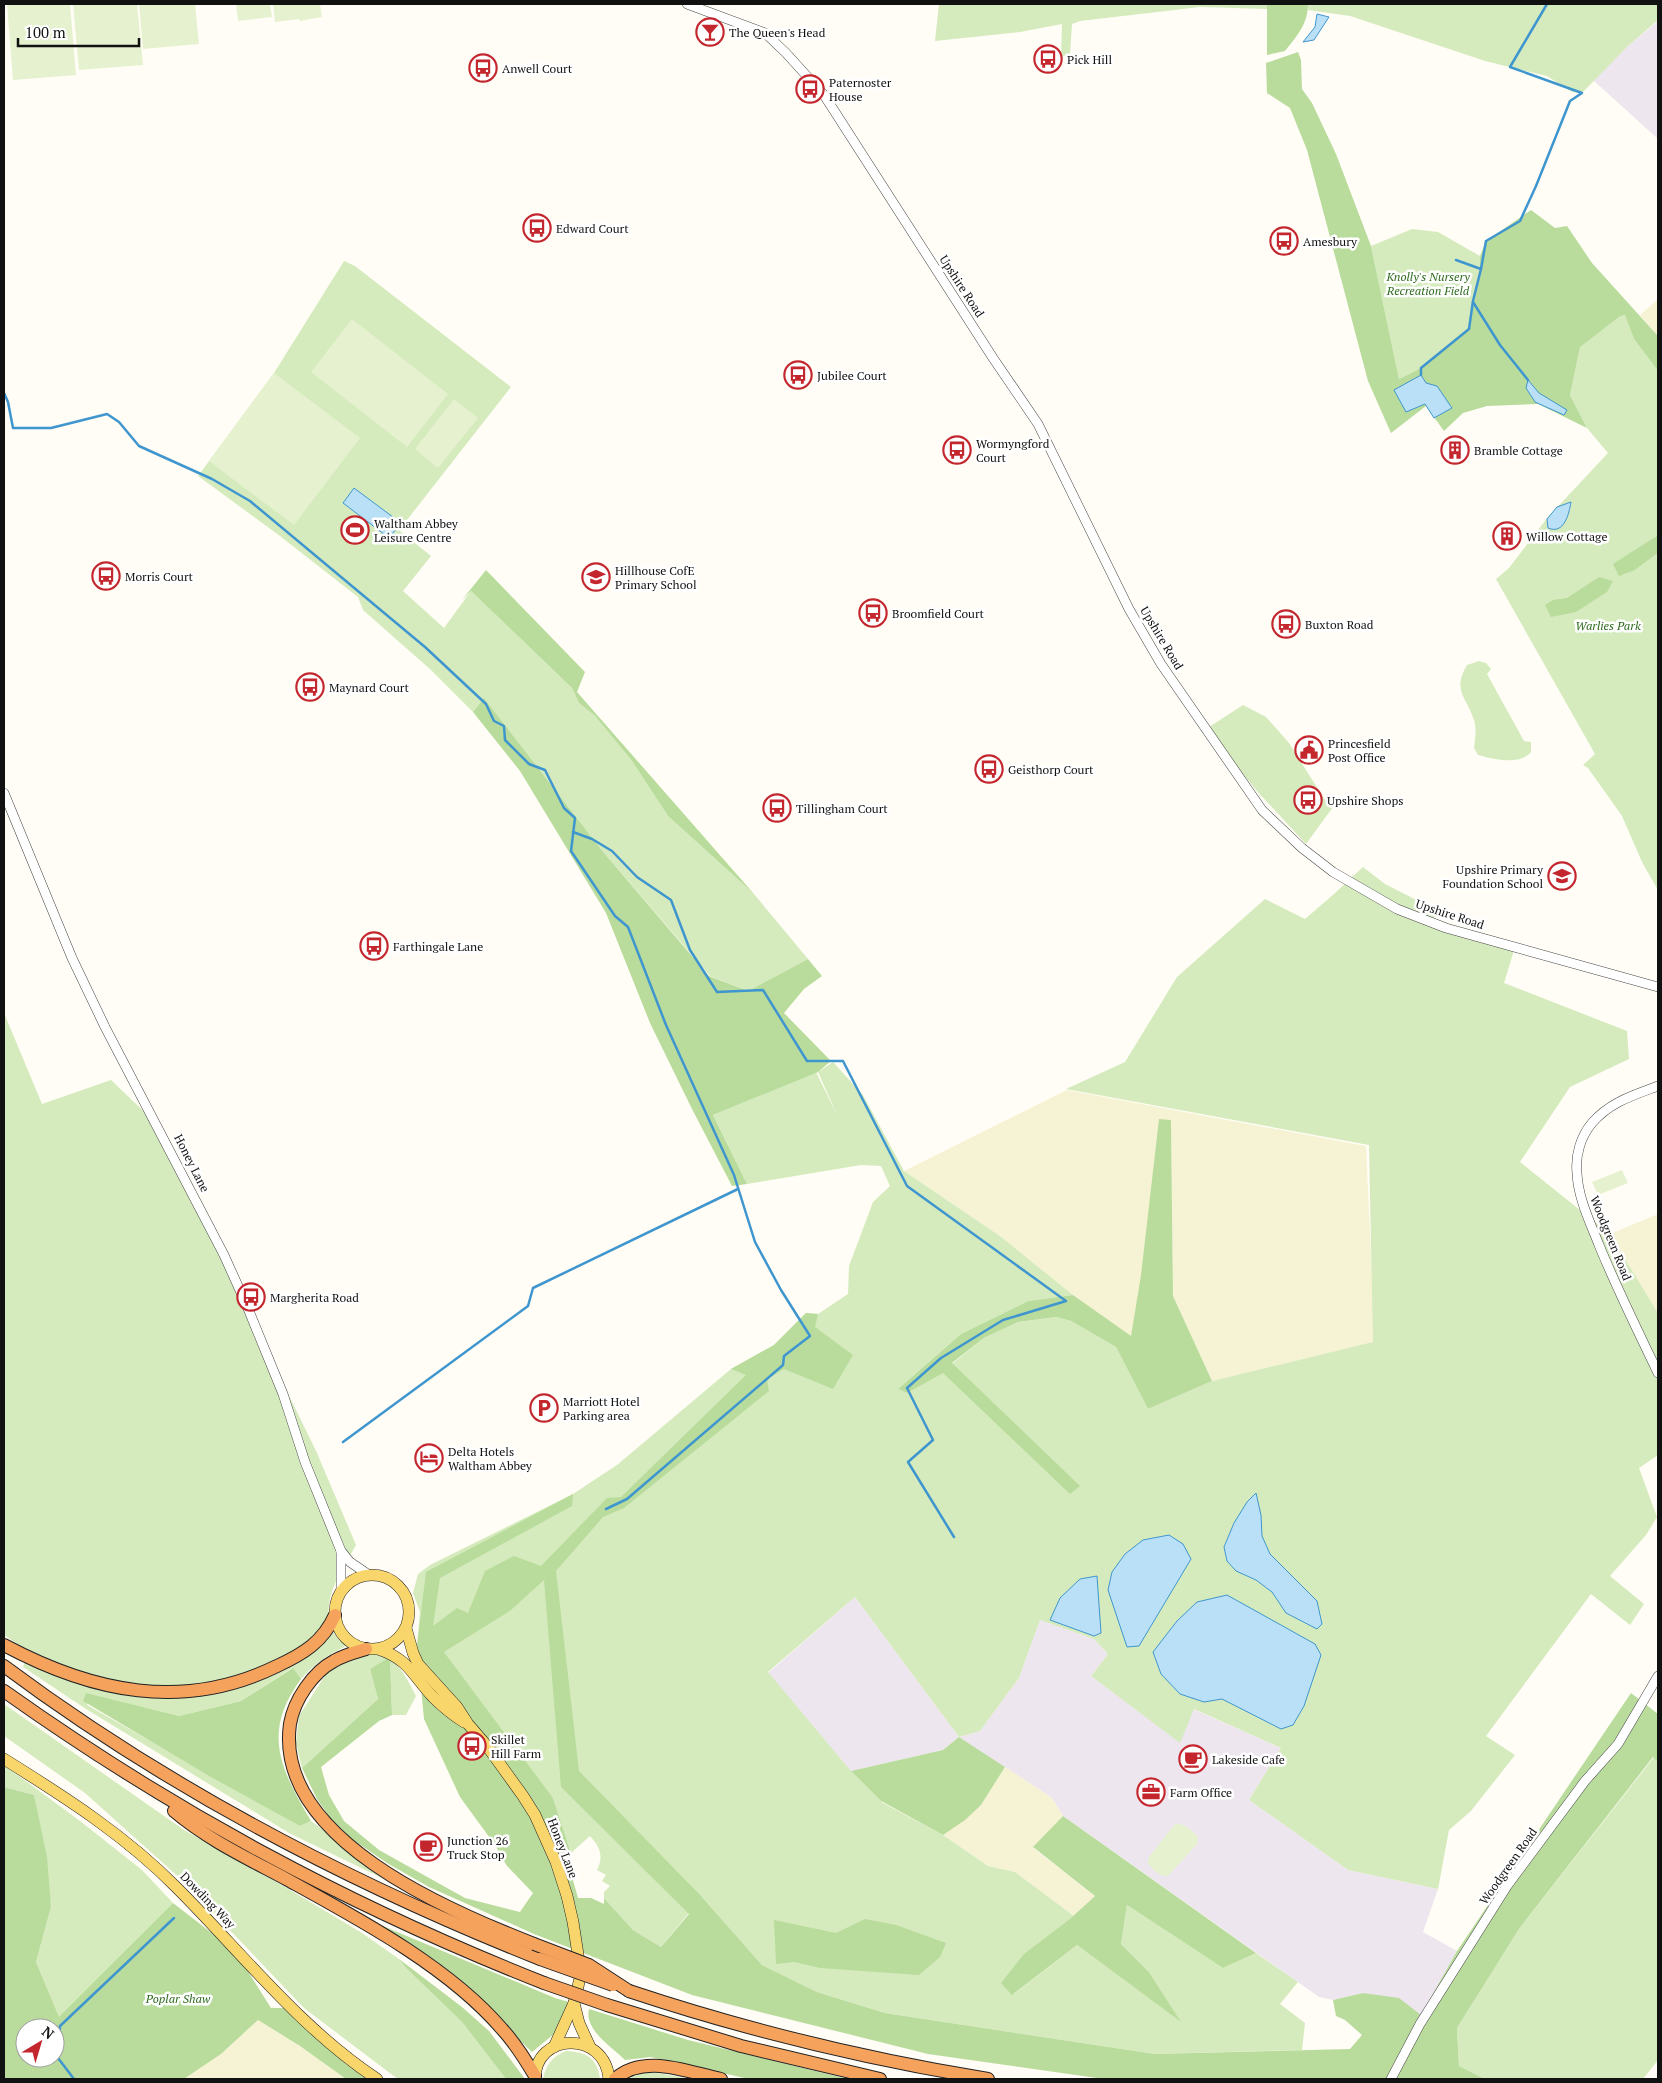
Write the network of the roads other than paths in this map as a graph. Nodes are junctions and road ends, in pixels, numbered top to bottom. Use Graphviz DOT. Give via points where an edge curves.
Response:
graph roads {
  1 [pos="687,4"];
  2 [pos="4,793"];
  3 [pos="1658,988"];
  4 [pos="1658,1086"];
  5 [pos="1658,1374"];
  6 [pos="341,1551"];
  7 [pos="369,1575"];
  8 [pos="341,1591"];
  9 [pos="335,1615"];
  10 [pos="406,1628"];
  11 [pos="4,1644"];
  12 [pos="372,1648"];
  13 [pos="4,1666"];
  14 [pos="1658,1676"];
  15 [pos="4,1691"];
  16 [pos="468,1724"];
  17 [pos="4,1759"];
  18 [pos="148,1788"];
  19 [pos="629,1991"];
  20 [pos="574,2003"];
  21 [pos="554,2047"];
  22 [pos="590,2047"];
  23 [pos="535,2077"];
  24 [pos="377,2079"];
  25 [pos="609,2079"];
  26 [pos="615,2079"];
  27 [pos="720,2079"];
  28 [pos="880,2079"];
  29 [pos="988,2079"];
  30 [pos="1391,2079"];
  1 -- 3 [label="street, Upshire Road" via="765,34 824,95 1038,424 1129,609 1161,664 1262,810 1333,872 1396,909 1446,928"];
  2 -- 6 [label="street, Honey Lane" via="72,958 224,1254 283,1394 305,1462"];
  4 -- 5 [label="street, Woodgreen Road" via="1616,1103 1592,1123 1578,1153 1576,1171 1585,1212"];
  6 -- 7 [label="street, Honey Lane"];
  6 -- 8 [label="street, Honey Lane"];
  7 -- 8 [label="main road" via="352,1581"];
  7 -- 10 [label="main road" via="389,1578 405,1593 409,1607"];
  8 -- 9 [label="main road"];
  9 -- 11 [label="highway" via="323,1636 281,1664 232,1684 193,1691 154,1692 100,1684 64,1673"];
  9 -- 12 [label="main road" via="343,1634 354,1644"];
  10 -- 12 [label="main road" via="392,1643"];
  10 -- 16 [label="main road, Honey Lane" via="418,1664"];
  12 -- 16 [label="main road, Honey Lane" via="400,1658 432,1696"];
  12 -- 19 [label="highway, bridge" via="334,1661 319,1672 304,1690 293,1712 290,1756 294,1774 319,1817 386,1872 455,1909 589,1965"];
  13 -- 19 [label="highway, bridge" via="128,1752 267,1834 381,1892 460,1927"];
  14 -- 30 [label="street, Woodgreen Road" via="1618,1744 1585,1781 1507,1886 1420,2024"];
  15 -- 18 [label="highway"];
  16 -- 20 [label="main road, Honey Lane" via="523,1796 556,1862 579,1952 581,1974"];
  17 -- 24 [label="main road, Dowding Way" via="103,1824 139,1853 312,2026"];
  18 -- 23 [label="highway" via="194,1828 369,1927 451,1981 502,2029"];
  18 -- 28 [label="highway, bridge" via="342,1895 544,1982 741,2046"];
  19 -- 29 [label="highway" via="791,2039"];
  20 -- 21 [label="main road, Honey Lane"];
  20 -- 22 [label="main road, Honey Lane"];
  21 -- 22 [label="main road" via="573,2042"];
  21 -- 23 [label="main road, Honey Lane" via="540,2060"];
  22 -- 25 [label="main road, Honey Lane" via="604,2062"];
  26 -- 27 [label="highway" via="644,2065"];
}
